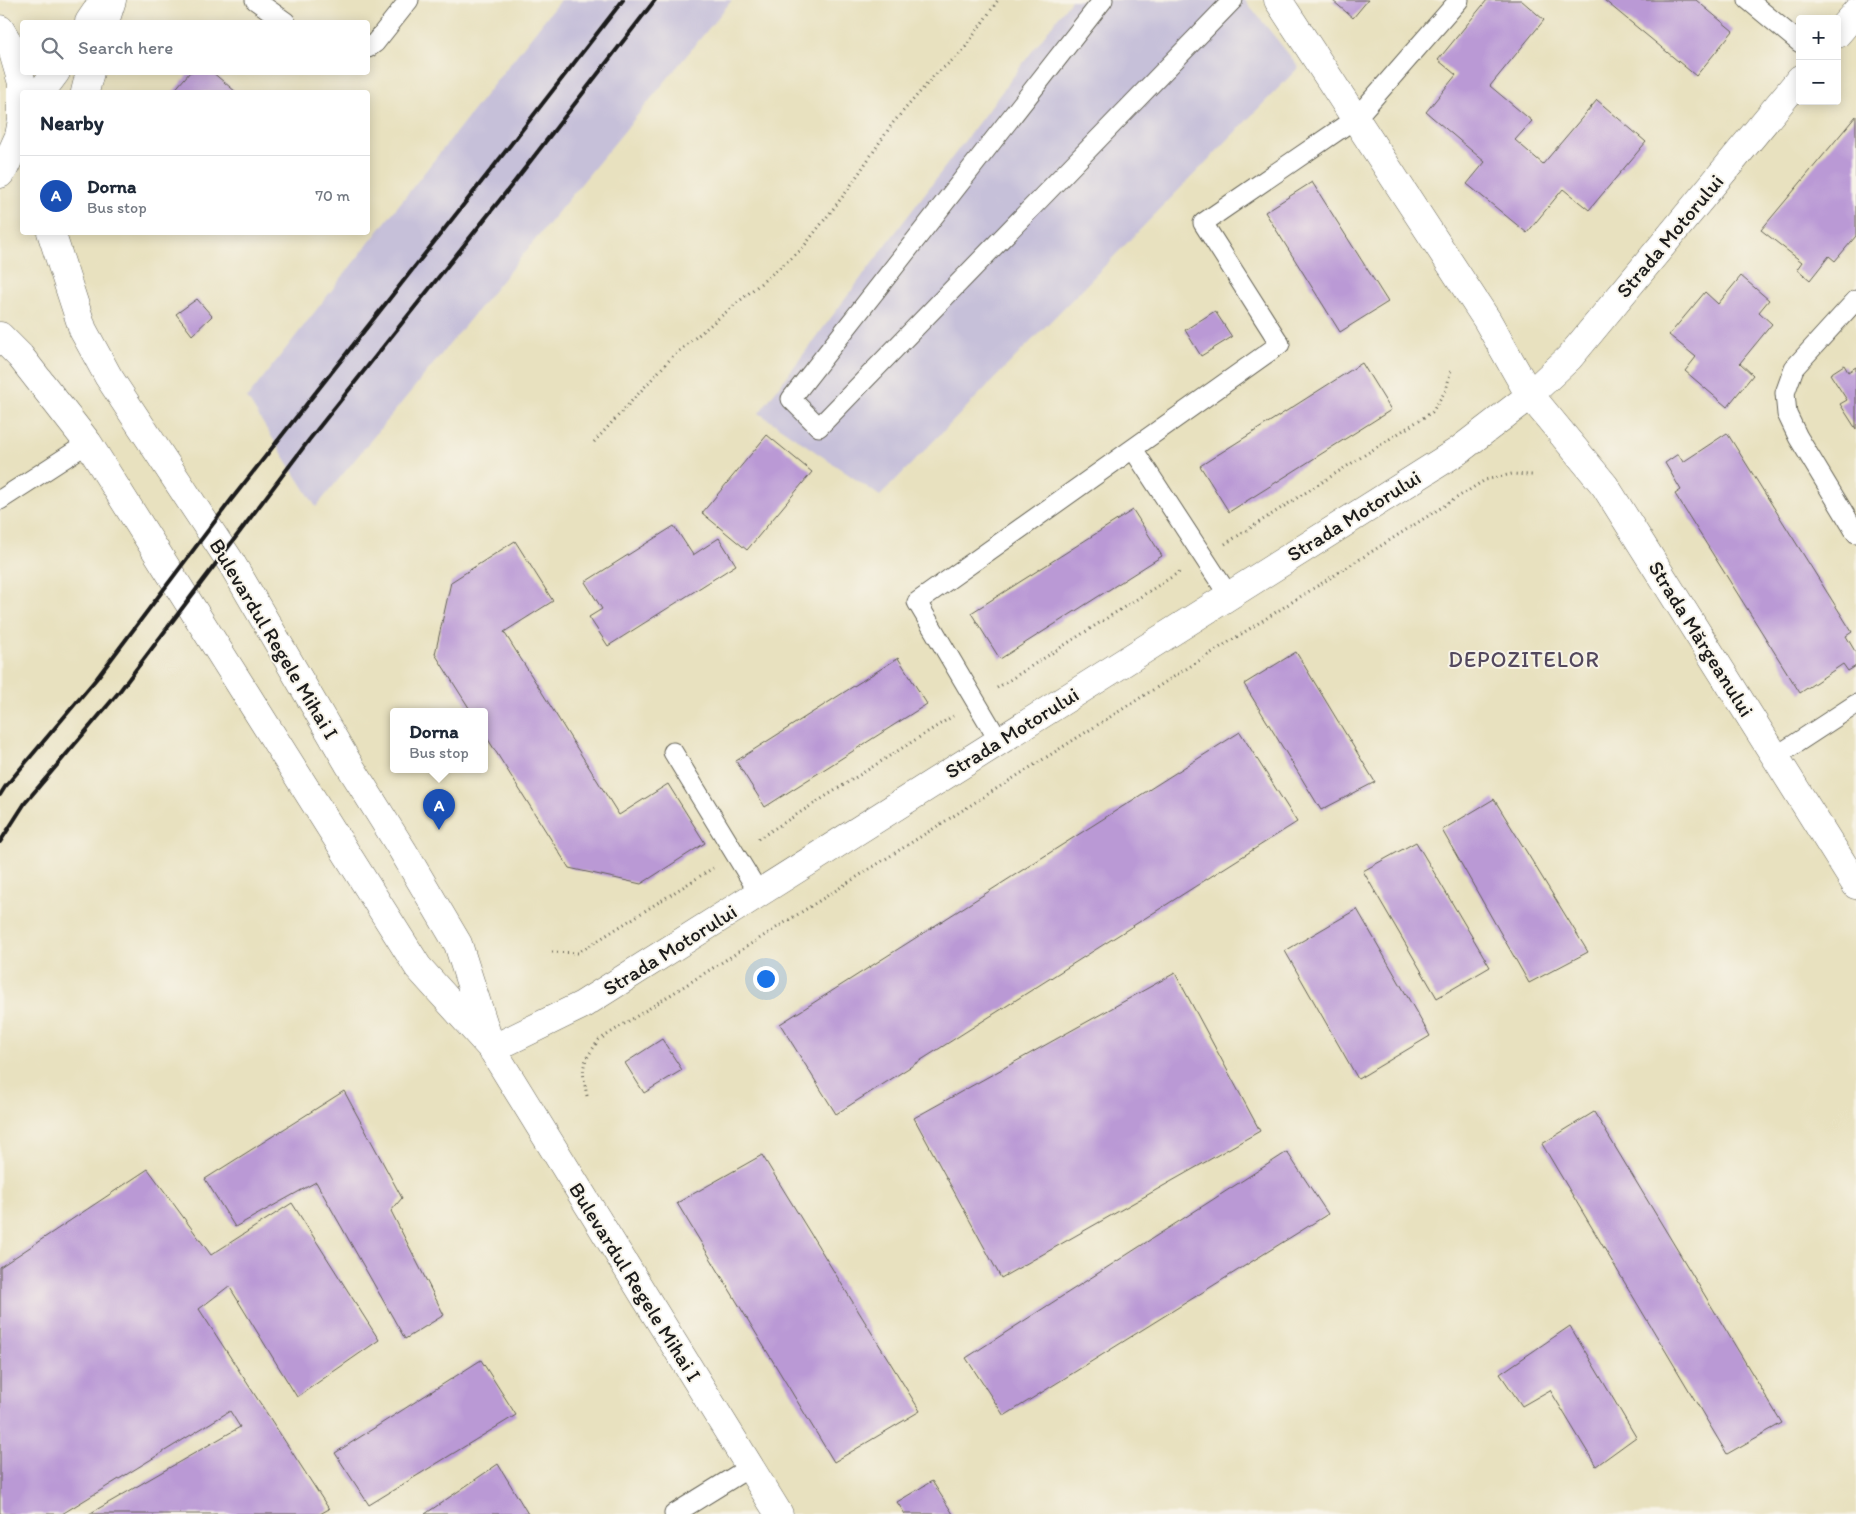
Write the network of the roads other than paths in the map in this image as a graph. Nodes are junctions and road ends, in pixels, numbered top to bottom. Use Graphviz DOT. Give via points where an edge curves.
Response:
graph roads {
  1 [pos="104,0"];
  2 [pos="112,0"];
  3 [pos="255,0"];
  4 [pos="409,0"];
  5 [pos="1103,0"];
  6 [pos="1233,0"];
  7 [pos="1278,0"];
  8 [pos="1459,0"];
  9 [pos="1748,0"];
  10 [pos="1856,12"];
  11 [pos="90,20"];
  12 [pos="106,20"];
  13 [pos="283,20"];
  14 [pos="0,29"];
  15 [pos="1841,29"];
  16 [pos="1796,40"];
  17 [pos="370,47"];
  18 [pos="54,75"];
  19 [pos="89,75"];
  20 [pos="1796,84"];
  21 [pos="22,90"];
  22 [pos="42,90"];
  23 [pos="86,90"];
  24 [pos="1356,118"];
  25 [pos="20,132"];
  26 [pos="0,174"];
  27 [pos="52,235"];
  28 [pos="68,235"];
  29 [pos="67,283"];
  30 [pos="1856,300"];
  31 [pos="0,336"];
  32 [pos="1530,395"];
  33 [pos="88,443"];
  34 [pos="1133,449"];
  35 [pos="4,492"];
  36 [pos="1856,534"];
  37 [pos="1229,596"];
  38 [pos="1856,704"];
  39 [pos="999,741"];
  40 [pos="673,752"];
  41 [pos="1776,757"];
  42 [pos="1856,885"];
  43 [pos="759,893"];
  44 [pos="492,1049"];
  45 [pos="750,1467"];
  46 [pos="674,1514"];
  47 [pos="779,1514"];
  1 -- 11 [label="street"];
  2 -- 12 [label="street"];
  3 -- 13 [label="lane"];
  4 -- 17 [label="lane"];
  5 -- 6 [label="lane" via="791,399 819,427"];
  7 -- 24 [label="street, Strada Mărgeanului"];
  8 -- 24 [label="lane"];
  9 -- 16 [label="lane"];
  10 -- 15 [label="street"];
  14 -- 21 [label="street" via="12,48"];
  18 -- 22 [label="street"];
  19 -- 23 [label="street"];
  20 -- 32 [label="street, Strada Motorului" via="1569,358"];
  24 -- 32 [label="street, Strada Mărgeanului" via="1487,320"];
  24 -- 34 [label="lane" via="1203,223 1280,344"];
  25 -- 26 [label="street"];
  27 -- 29 [label="street, Bulevardul Regele Mihai I"];
  28 -- 29 [label="street"];
  29 -- 44 [label="street, Bulevardul Regele Mihai I" via="83,330 108,376 232,564 458,944"];
  30 -- 36 [label="lane" via="1794,368 1785,393 1787,414 1798,437"];
  31 -- 33 [label="street, Bulevardul Regele Mihai I" via="20,356"];
  32 -- 37 [label="street, Strada Motorului" via="1458,451"];
  32 -- 41 [label="street, Strada Mărgeanului" via="1605,486"];
  33 -- 35 [label="lane"];
  33 -- 44 [label="street, Bulevardul Regele Mihai I" via="418,967"];
  34 -- 37 [label="lane"];
  34 -- 39 [label="lane" via="917,602"];
  37 -- 39 [label="street, Strada Motorului"];
  38 -- 41 [label="lane"];
  39 -- 43 [label="street, Strada Motorului"];
  40 -- 43 [label="lane"];
  41 -- 42 [label="street, Strada Mărgeanului"];
  43 -- 44 [label="street, Strada Motorului" via="582,1005"];
  44 -- 45 [label="street, Bulevardul Regele Mihai I"];
  45 -- 46 [label="lane"];
  45 -- 47 [label="street, Bulevardul Regele Mihai I"];
}
